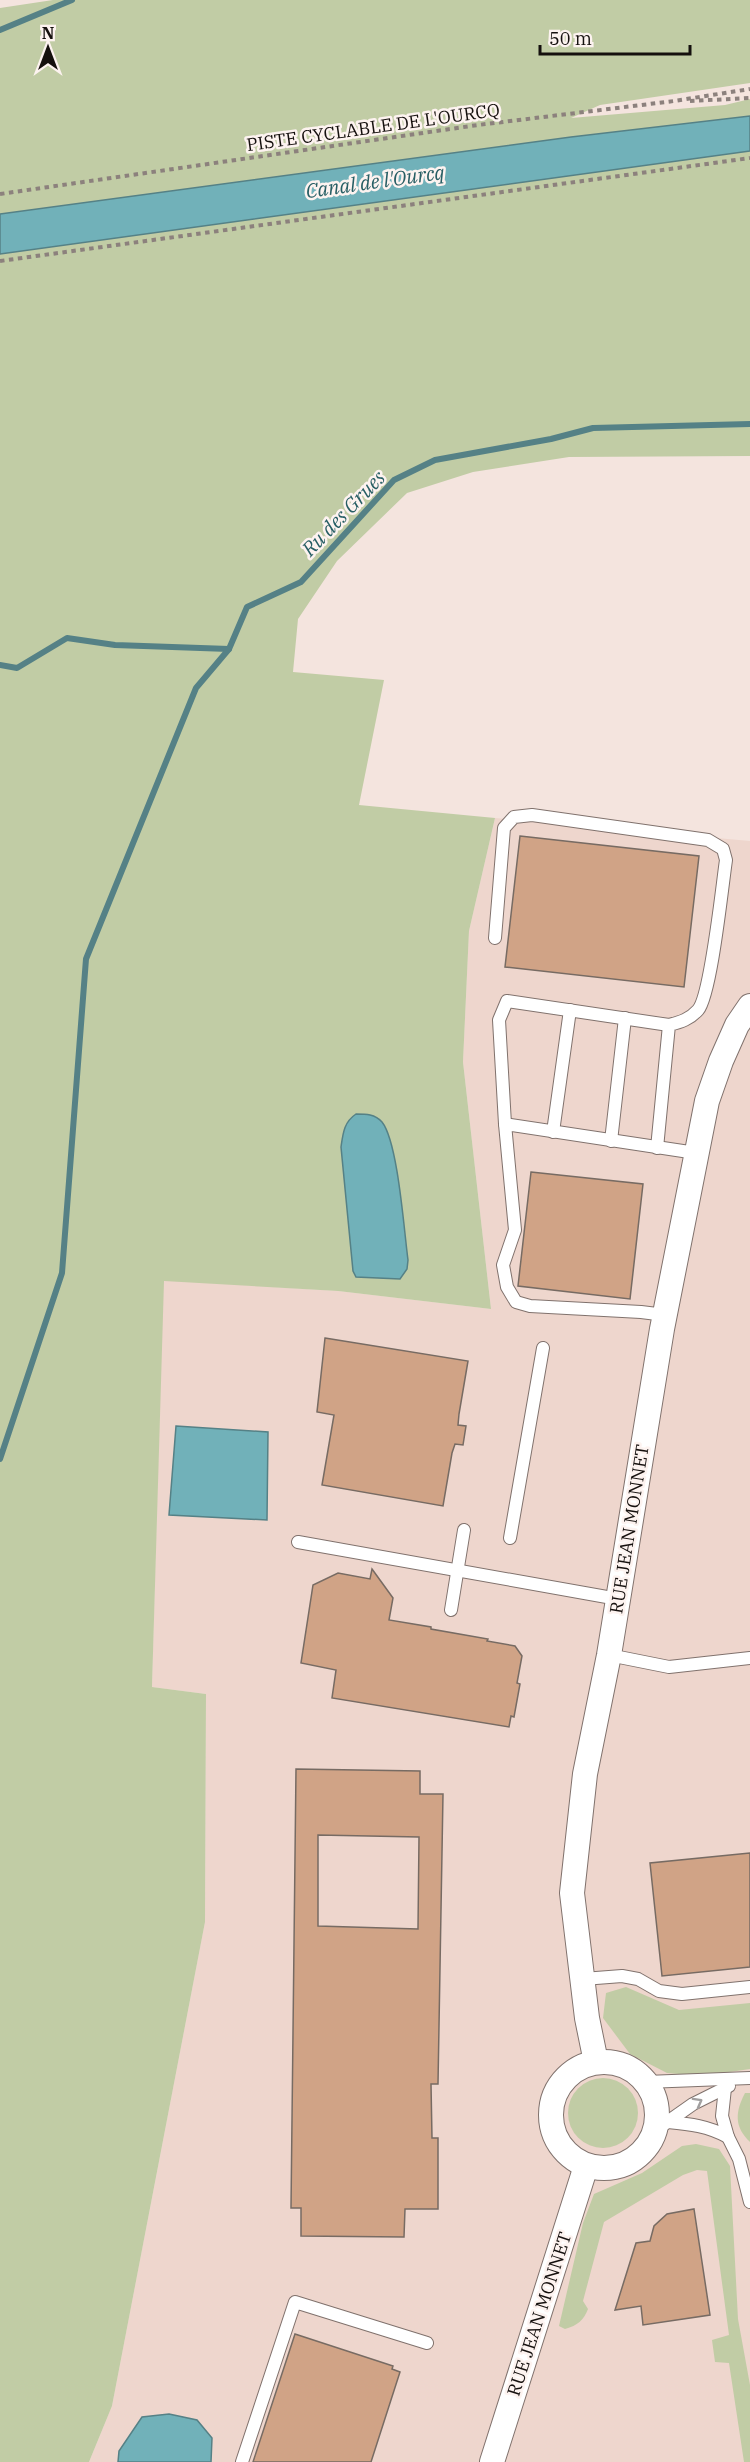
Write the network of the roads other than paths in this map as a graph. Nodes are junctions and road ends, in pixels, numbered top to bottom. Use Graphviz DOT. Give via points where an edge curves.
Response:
graph roads {
  1 [pos="495,938"];
  2 [pos="750,1006"];
  3 [pos="570,1010"];
  4 [pos="625,1018"];
  5 [pos="669,1025"];
  6 [pos="505,1124"];
  7 [pos="553,1132"];
  8 [pos="611,1141"];
  9 [pos="657,1148"];
  10 [pos="696,1153"];
  11 [pos="665,1315"];
  12 [pos="543,1348"];
  13 [pos="464,1530"];
  14 [pos="510,1538"];
  15 [pos="298,1542"];
  16 [pos="457,1570"];
  17 [pos="618,1599"];
  18 [pos="451,1610"];
  19 [pos="609,1656"];
  20 [pos="750,1658"];
  21 [pos="584,1979"];
  22 [pos="750,1987"];
  23 [pos="596,2062"];
  24 [pos="747,2079"];
  25 [pos="646,2082"];
  26 [pos="725,2088"];
  27 [pos="662,2126"];
  28 [pos="728,2137"];
  29 [pos="586,2166"];
  30 [pos="750,2202"];
  31 [pos="427,2343"];
  32 [pos="242,2462"];
  33 [pos="492,2462"];
  1 -- 5 [label="lane" via="504,828 514,817 532,815 708,840 723,849 726,860 707,988 699,1009 686,1020"];
  2 -- 10 [label="street, RUE JEAN MONNET" via="721,1061 707,1101"];
  3 -- 4 [label="lane"];
  3 -- 6 [label="lane" via="507,1001 499,1020"];
  3 -- 7 [label="lane"];
  4 -- 5 [label="lane"];
  4 -- 8 [label="lane"];
  5 -- 9 [label="lane"];
  6 -- 7 [label="lane"];
  6 -- 11 [label="lane" via="515,1230 504,1265 507,1287 516,1302"];
  7 -- 8 [label="lane"];
  8 -- 9 [label="lane"];
  9 -- 10 [label="lane"];
  10 -- 11 [label="street, RUE JEAN MONNET"];
  11 -- 17 [label="street, RUE JEAN MONNET"];
  12 -- 14 [label="lane"];
  13 -- 16 [label="lane"];
  15 -- 16 [label="lane"];
  16 -- 17 [label="lane"];
  16 -- 18 [label="lane"];
  17 -- 19 [label="street, RUE JEAN MONNET"];
  19 -- 20 [label="lane" via="669,1667"];
  19 -- 21 [label="street, RUE JEAN MONNET" via="585,1774 573,1868 572,1893"];
  21 -- 22 [label="lane" via="622,1976 638,1979 659,1991 681,1994"];
  21 -- 23 [label="street, RUE JEAN MONNET" via="586,2018"];
  23 -- 25 [label="street" via="624,2065"];
  23 -- 29 [label="street" via="568,2075 558,2086 550,2115 560,2146"];
  24 -- 25 [label="lane"];
  24 -- 26 [label="lane"];
  25 -- 27 [label="street"];
  27 -- 26 [label="lane, one-way"];
  26 -- 28 [label="lane" via="722,2116"];
  27 -- 28 [label="lane" via="697,2124"];
  27 -- 29 [label="street" via="636,2158 603,2169"];
  28 -- 30 [label="lane" via="740,2159"];
  29 -- 33 [label="street, RUE JEAN MONNET"];
  31 -- 32 [label="lane" via="295,2302"];
}
